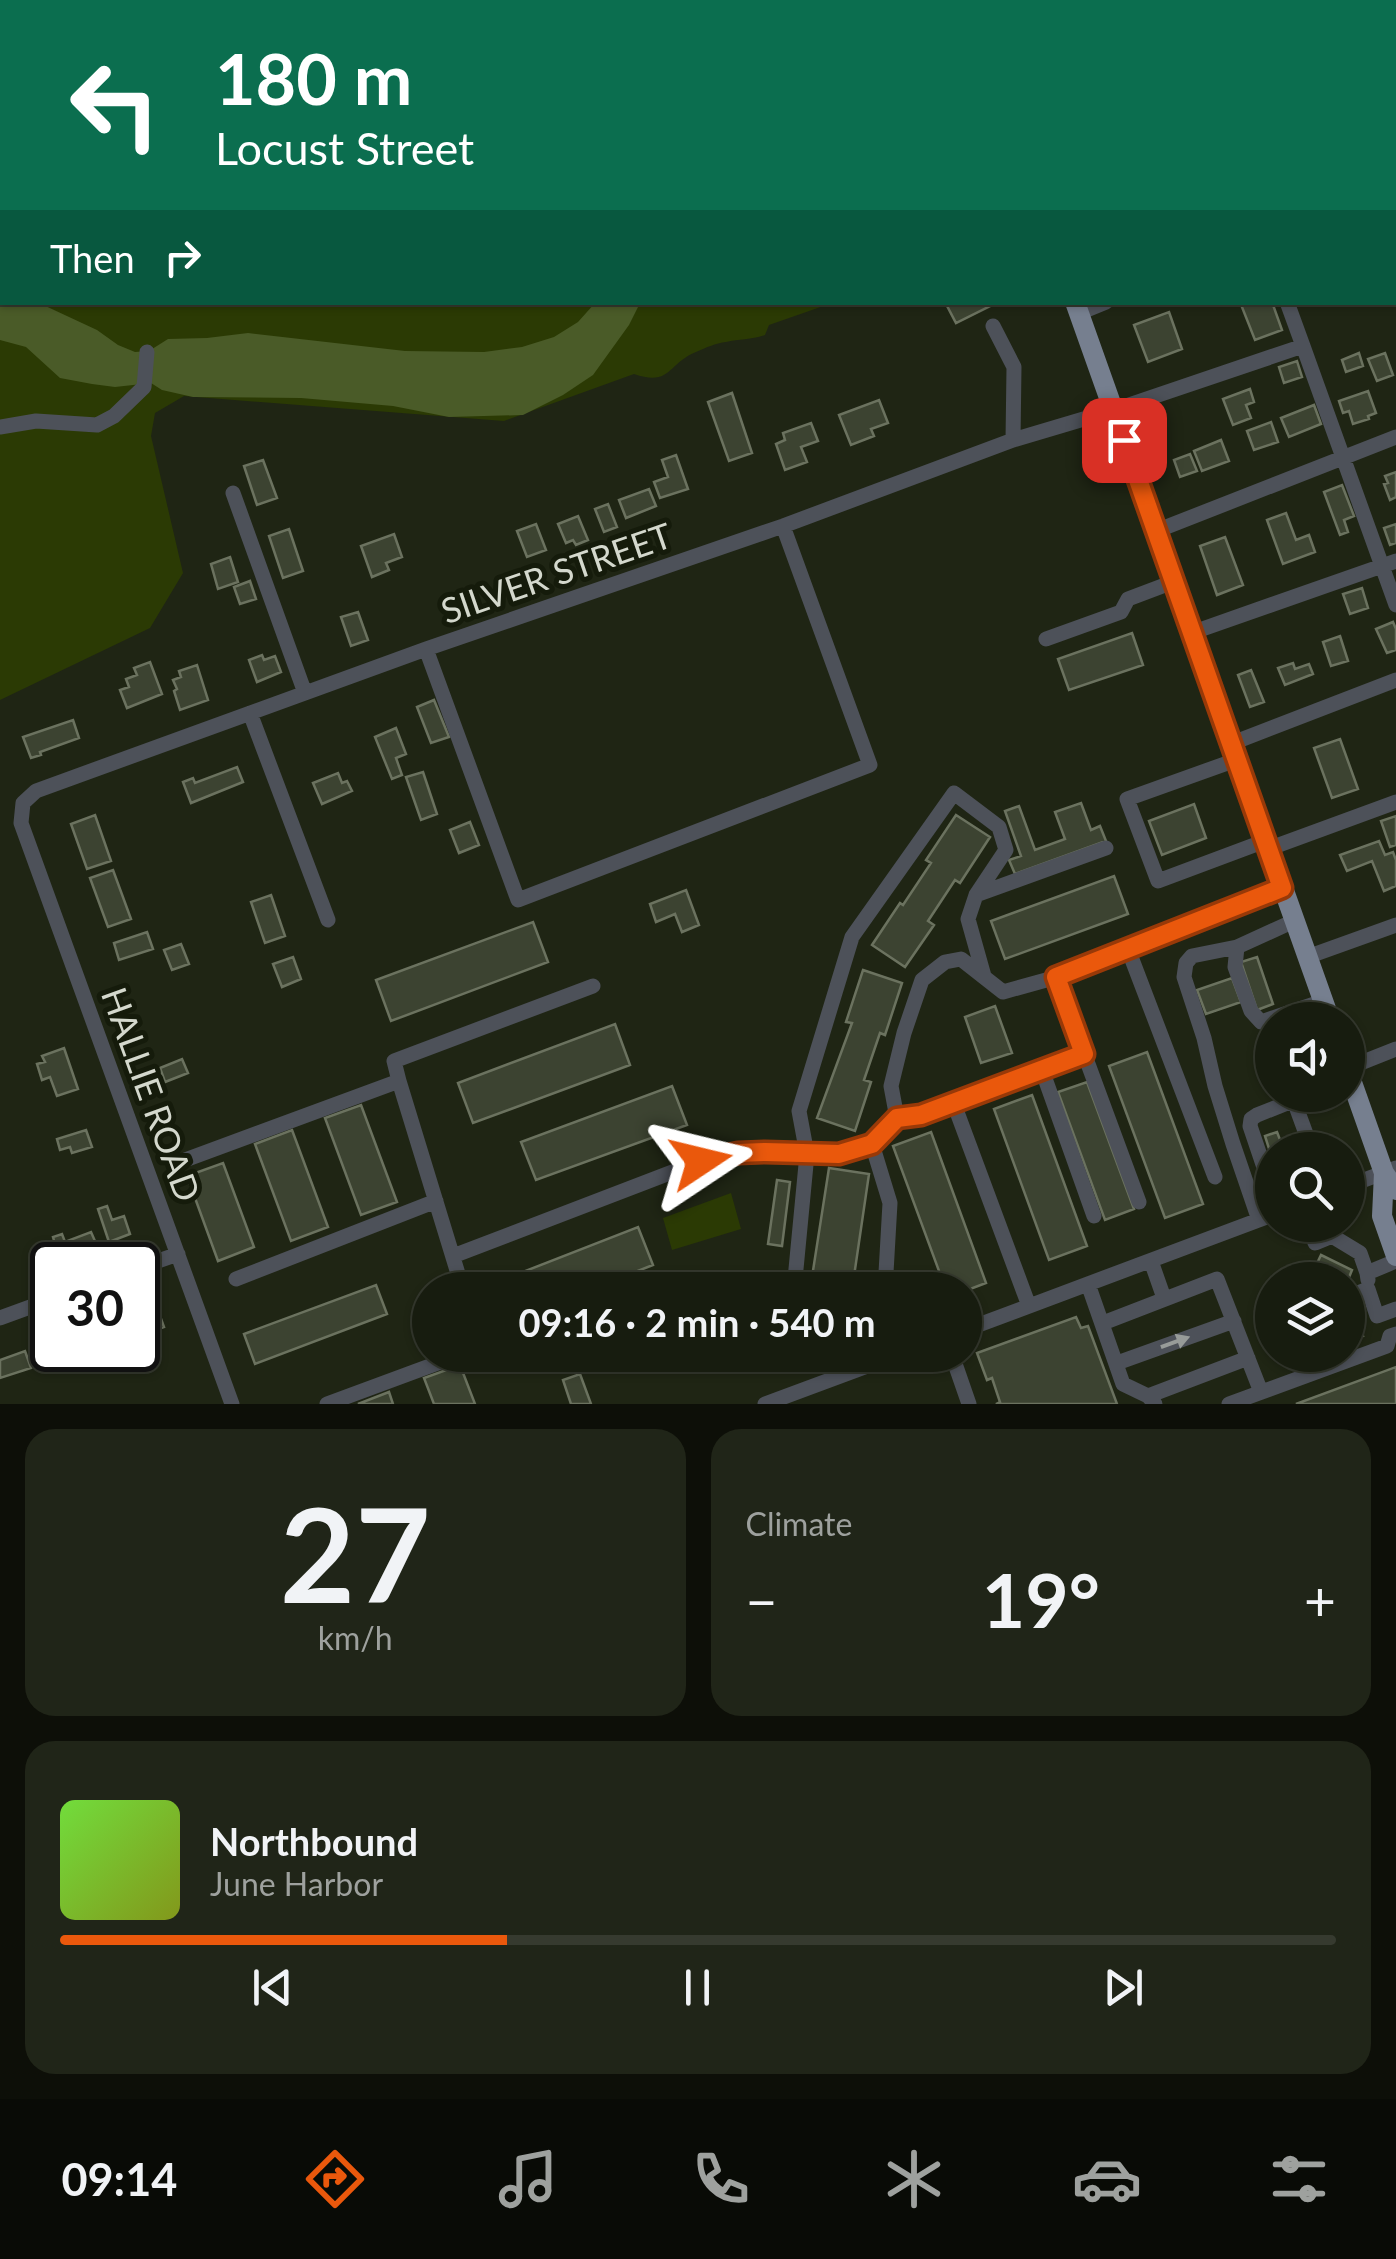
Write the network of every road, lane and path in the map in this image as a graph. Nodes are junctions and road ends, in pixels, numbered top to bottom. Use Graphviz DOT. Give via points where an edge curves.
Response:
graph roads {
  1 [pos="1288,305"];
  2 [pos="1077,308"];
  3 [pos="993,326"];
  4 [pos="1303,346"];
  5 [pos="146,352"];
  6 [pos="1114,410"];
  7 [pos="1,426"];
  8 [pos="1396,436"];
  9 [pos="1013,440"];
  10 [pos="1343,456"];
  11 [pos="234,493"];
  12 [pos="783,526"];
  13 [pos="1156,530"];
  14 [pos="1389,563"];
  15 [pos="1174,582"];
  16 [pos="1396,605"];
  17 [pos="1191,634"];
  18 [pos="1046,640"];
  19 [pos="426,649"];
  20 [pos="1396,680"];
  21 [pos="304,694"];
  22 [pos="250,714"];
  23 [pos="1233,752"];
  24 [pos="1396,802"];
  25 [pos="23,803"];
  26 [pos="1267,845"];
  27 [pos="1106,848"];
  28 [pos="1282,888"];
  29 [pos="976,896"];
  30 [pos="328,920"];
  31 [pos="1294,921"];
  32 [pos="1396,925"];
  33 [pos="1237,947"];
  34 [pos="1128,948"];
  35 [pos="1307,957"];
  36 [pos="984,976"];
  37 [pos="1056,977"];
  38 [pos="593,986"];
  39 [pos="1323,1002"];
  40 [pos="1255,1016"];
  41 [pos="1084,1054"];
  42 [pos="1394,1056"];
  43 [pos="1365,1067"];
  44 [pos="1042,1070"];
  45 [pos="399,1081"];
  46 [pos="954,1104"];
  47 [pos="1265,1112"];
  48 [pos="1364,1112"];
  49 [pos="897,1118"];
  50 [pos="1255,1138"];
  51 [pos="872,1144"];
  52 [pos="807,1154"];
  53 [pos="185,1160"];
  54 [pos="1216,1176"];
  55 [pos="1392,1177"];
  56 [pos="1365,1183"];
  57 [pos="1255,1193"];
  58 [pos="436,1201"];
  59 [pos="1139,1202"];
  60 [pos="1094,1216"];
  61 [pos="1255,1221"];
  62 [pos="1342,1242"];
  63 [pos="178,1254"];
  64 [pos="454,1256"];
  65 [pos="1396,1258"];
  66 [pos="160,1260"];
  67 [pos="1151,1262"];
  68 [pos="458,1272"];
  69 [pos="796,1272"];
  70 [pos="886,1272"];
  71 [pos="236,1279"];
  72 [pos="1368,1281"];
  73 [pos="1365,1283"];
  74 [pos="1088,1284"];
  75 [pos="1164,1298"];
  76 [pos="1029,1306"];
  77 [pos="30,1307"];
  78 [pos="1396,1309"];
  79 [pos="0,1318"];
  80 [pos="1234,1321"];
  81 [pos="1103,1323"];
  82 [pos="982,1324"];
  83 [pos="1393,1344"];
  84 [pos="1248,1358"];
  85 [pos="1118,1363"];
  86 [pos="413,1372"];
  87 [pos="852,1372"];
  88 [pos="958,1372"];
  89 [pos="1123,1384"];
  90 [pos="1262,1392"];
  91 [pos="1151,1400"];
  92 [pos="1128,1402"];
  93 [pos="232,1404"];
  94 [pos="326,1404"];
  95 [pos="766,1404"];
  96 [pos="969,1404"];
  97 [pos="1229,1404"];
  1 -- 4 [label="street"];
  2 -- 6 [label="main road"];
  3 -- 9 [label="street" via="1014,367"];
  4 -- 6 [label="street, SILVER STREET"];
  4 -- 10 [label="street"];
  5 -- 7 [label="street" via="144,387 114,416 97,424"];
  6 -- 9 [label="street, SILVER STREET"];
  6 -- 13 [label="main road"];
  8 -- 10 [label="street"];
  9 -- 12 [label="street, SILVER STREET"];
  10 -- 13 [label="street"];
  10 -- 14 [label="street"];
  11 -- 21 [label="street"];
  12 -- 19 [label="street, SILVER STREET"];
  12 -- 19 [label="street" via="870,765 518,900"];
  13 -- 15 [label="main road"];
  14 -- 16 [label="street"];
  14 -- 17 [label="street"];
  15 -- 17 [label="main road"];
  15 -- 18 [label="street" via="1128,599 1120,612"];
  17 -- 23 [label="main road"];
  19 -- 21 [label="street, SILVER STREET"];
  20 -- 23 [label="street"];
  21 -- 22 [label="street, SILVER STREET"];
  22 -- 25 [label="street, SILVER STREET" via="36,791"];
  22 -- 30 [label="street"];
  23 -- 26 [label="main road"];
  23 -- 26 [label="street" via="1126,798 1158,881"];
  24 -- 26 [label="street"];
  25 -- 63 [label="street, HALLIE ROAD" via="21,823"];
  26 -- 28 [label="main road"];
  27 -- 29 [label="street"];
  28 -- 31 [label="main road"];
  28 -- 34 [label="street"];
  29 -- 36 [label="street" via="968,919"];
  29 -- 52 [label="street" via="1006,850 999,827 954,794 852,937 799,1111"];
  31 -- 33 [label="street"];
  31 -- 35 [label="main road"];
  32 -- 35 [label="street"];
  33 -- 40 [label="street" via="1235,967"];
  33 -- 57 [label="street" via="1192,956 1184,977 1233,1144"];
  34 -- 37 [label="street"];
  34 -- 54 [label="street"];
  35 -- 39 [label="main road"];
  36 -- 37 [label="street" via="1003,992"];
  36 -- 49 [label="street" via="960,959 922,980 891,1086"];
  37 -- 41 [label="street"];
  38 -- 45 [label="street" via="394,1061"];
  41 -- 44 [label="street"];
  41 -- 59 [label="street"];
  42 -- 43 [label="street"];
  44 -- 46 [label="street"];
  44 -- 60 [label="street"];
  45 -- 53 [label="street"];
  45 -- 58 [label="street"];
  46 -- 49 [label="street"];
  46 -- 76 [label="street"];
  47 -- 50 [label="street" via="1252,1120"];
  48 -- 55 [label="main road"];
  49 -- 51 [label="street"];
  51 -- 52 [label="street"];
  51 -- 70 [label="street" via="890,1204"];
  52 -- 64 [label="street" via="738,1153 701,1161"];
  52 -- 69 [label="street"];
  55 -- 56 [label="street"];
  55 -- 65 [label="main road" via="1382,1216"];
  58 -- 64 [label="street"];
  58 -- 71 [label="street"];
  61 -- 67 [label="street"];
  62 -- 72 [label="street" via="1360,1253"];
  63 -- 66 [label="street"];
  63 -- 93 [label="street, HALLIE ROAD"];
  64 -- 68 [label="street"];
  65 -- 72 [label="street"];
  67 -- 74 [label="street"];
  67 -- 75 [label="street"];
  72 -- 73 [label="street"];
  72 -- 78 [label="street" via="1377,1316"];
  74 -- 76 [label="street"];
  74 -- 81 [label="street"];
  75 -- 80 [label="street" via="1217,1279"];
  75 -- 81 [label="street"];
  76 -- 82 [label="street"];
  77 -- 79 [label="street"];
  80 -- 84 [label="street"];
  85 -- 80 [label="street, one-way"];
  81 -- 85 [label="street"];
  83 -- 90 [label="street"];
  84 -- 90 [label="street"];
  84 -- 91 [label="street"];
  85 -- 89 [label="street"];
  86 -- 94 [label="street"];
  87 -- 95 [label="street"];
  88 -- 96 [label="street"];
  89 -- 91 [label="street"];
  89 -- 92 [label="street"];
  90 -- 97 [label="street"];
}
